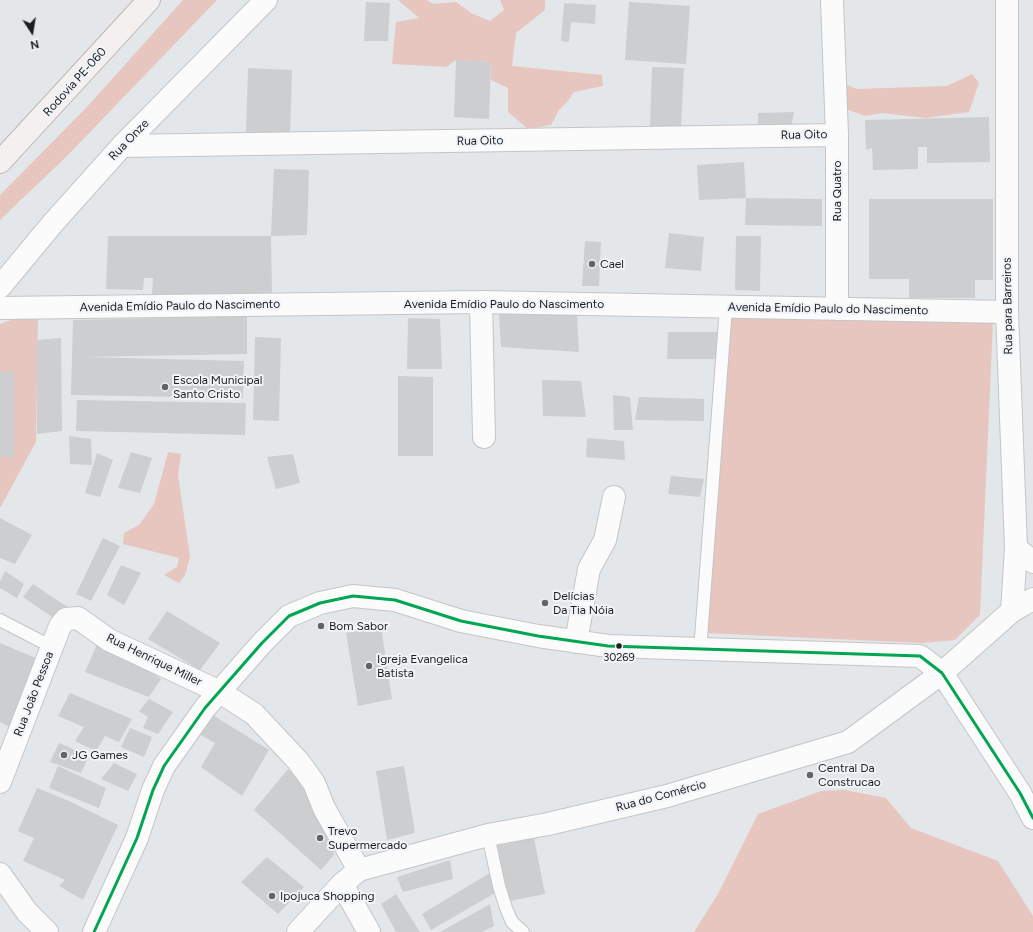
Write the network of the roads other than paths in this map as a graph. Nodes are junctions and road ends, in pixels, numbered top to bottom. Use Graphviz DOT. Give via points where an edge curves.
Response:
graph roads {
  1 [pos="149,0"];
  2 [pos="266,0"];
  3 [pos="832,0"];
  4 [pos="1008,0"];
  5 [pos="837,135"];
  6 [pos="122,146"];
  7 [pos="0,162"];
  8 [pos="0,288"];
  9 [pos="481,302"];
  10 [pos="726,307"];
  11 [pos="0,308"];
  12 [pos="837,309"];
  13 [pos="1007,312"];
  14 [pos="484,437"];
  15 [pos="614,497"];
  16 [pos="1016,548"];
  17 [pos="1033,562"];
  18 [pos="1033,599"];
  19 [pos="1012,611"];
  20 [pos="78,618"];
  21 [pos="0,620"];
  22 [pos="576,642"];
  23 [pos="52,647"];
  24 [pos="700,651"];
  25 [pos="942,674"];
  26 [pos="220,692"];
  27 [pos="0,782"];
  28 [pos="1033,818"];
  29 [pos="488,835"];
  30 [pos="359,870"];
  31 [pos="0,874"];
  32 [pos="342,884"];
  33 [pos="47,932"];
  34 [pos="94,932"];
  35 [pos="298,932"];
  36 [pos="369,932"];
  37 [pos="523,932"];
  1 -- 7 [label="main road, Rodovia PE-060"];
  2 -- 6 [label="street, Rua Onze"];
  3 -- 5 [label="street, Rua Quatro"];
  4 -- 13 [label="street, Rua para Barreiros"];
  5 -- 6 [label="street, Rua Oito"];
  5 -- 12 [label="street, Rua Quatro"];
  6 -- 8 [label="street, Rua Onze" via="53,223"];
  9 -- 10 [label="street, Avenida Emídio Paulo do Nascimento"];
  9 -- 11 [label="street, Avenida Emídio Paulo do Nascimento"];
  9 -- 14 [label="street"];
  10 -- 12 [label="street, Avenida Emídio Paulo do Nascimento"];
  10 -- 24 [label="lane"];
  12 -- 13 [label="street, Avenida Emídio Paulo do Nascimento"];
  13 -- 16 [label="street, Rua para Barreiros"];
  15 -- 22 [label="street" via="605,540 589,569"];
  16 -- 17 [label="street"];
  16 -- 19 [label="street, Rua para Barreiros"];
  18 -- 19 [label="street, Rua do Comércio"];
  19 -- 25 [label="street, Rua do Comércio"];
  20 -- 23 [label="street, Rua João Pessoa" via="70,617 63,622"];
  20 -- 26 [label="street, Rua Henrique Miller" via="109,640"];
  21 -- 23 [label="lane"];
  22 -- 24 [label="street"];
  22 -- 26 [label="street" via="461,620 396,600 353,596 320,603 289,616"];
  23 -- 27 [label="street, Rua João Pessoa"];
  24 -- 25 [label="street" via="920,656"];
  25 -- 28 [label="street" via="1020,793"];
  25 -- 29 [label="street, Rua do Comércio" via="848,742 668,796"];
  26 -- 30 [label="street, Rua Henrique Miller" via="254,714 298,761 314,783 324,808"];
  26 -- 34 [label="street" via="205,708 164,766 137,838"];
  29 -- 30 [label="street, Rua do Comércio"];
  29 -- 37 [label="lane" via="506,908 512,922"];
  30 -- 32 [label="street"];
  31 -- 33 [label="street" via="27,912"];
  32 -- 35 [label="street"];
  32 -- 36 [label="street"];
}
